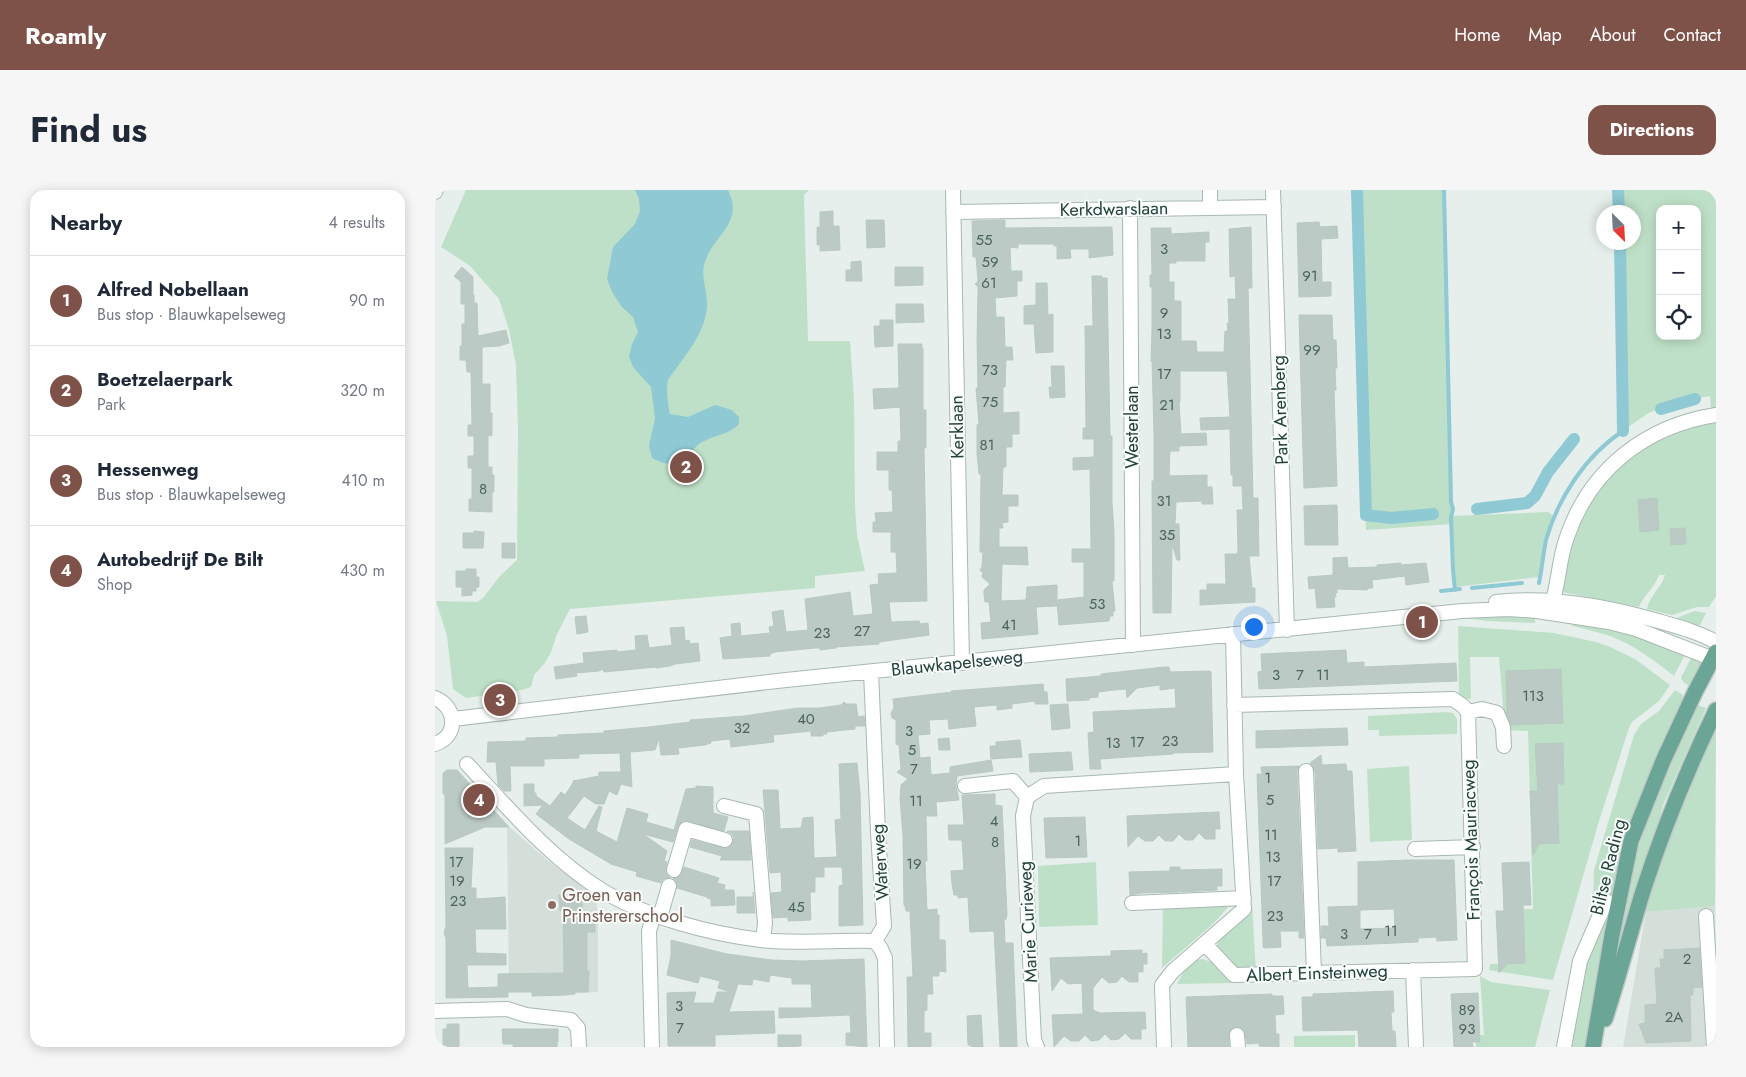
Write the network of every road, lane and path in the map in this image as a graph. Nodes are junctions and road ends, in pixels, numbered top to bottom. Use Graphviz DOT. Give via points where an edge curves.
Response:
graph roads {
  1 [pos="953,190"];
  2 [pos="1209,190"];
  3 [pos="1273,190"];
  4 [pos="1210,207"];
  5 [pos="1274,207"];
  6 [pos="1130,208"];
  7 [pos="953,212"];
  8 [pos="1716,415"];
  9 [pos="1551,602"];
  10 [pos="1287,630"];
  11 [pos="1233,634"];
  12 [pos="1716,642"];
  13 [pos="1133,645"];
  14 [pos="1715,656"];
  15 [pos="962,663"];
  16 [pos="871,672"];
  17 [pos="435,698"];
  18 [pos="1234,705"];
  19 [pos="1716,710"];
  20 [pos="1468,712"];
  21 [pos="453,718"];
  22 [pos="435,744"];
  23 [pos="1504,746"];
  24 [pos="467,764"];
  25 [pos="1306,771"];
  26 [pos="1235,774"];
  27 [pos="965,786"];
  28 [pos="1027,797"];
  29 [pos="724,806"];
  30 [pos="725,840"];
  31 [pos="1473,847"];
  32 [pos="1415,849"];
  33 [pos="674,870"];
  34 [pos="669,886"];
  35 [pos="1243,898"];
  36 [pos="1606,900"];
  37 [pos="1132,903"];
  38 [pos="657,916"];
  39 [pos="1706,916"];
  40 [pos="763,940"];
  41 [pos="875,941"];
  42 [pos="1205,944"];
  43 [pos="1475,969"];
  44 [pos="1413,970"];
  45 [pos="1314,972"];
  46 [pos="435,1011"];
  47 [pos="579,1047"];
  48 [pos="651,1047"];
  49 [pos="887,1047"];
  50 [pos="1037,1047"];
  51 [pos="1164,1047"];
  52 [pos="1416,1047"];
  53 [pos="1564,1047"];
  54 [pos="1594,1047"];
  55 [pos="1705,1047"];
  56 [pos="1713,1047"];
  1 -- 7 [label="street, Kerklaan"];
  2 -- 4 [label="street"];
  3 -- 5 [label="street, Park Arenberg"];
  4 -- 5 [label="street, Kerkdwarslaan"];
  4 -- 6 [label="street, Kerkdwarslaan"];
  5 -- 10 [label="street, Park Arenberg"];
  6 -- 7 [label="street, Kerkdwarslaan"];
  6 -- 13 [label="street, Westerlaan"];
  7 -- 15 [label="street, Kerklaan"];
  8 -- 9 [label="street" via="1681,423 1657,433 1607,470 1575,516 1566,538"];
  9 -- 10 [label="street, Blauwkapelseweg"];
  9 -- 12 [label="street, Blauwkapelseweg" via="1641,616 1699,633"];
  9 -- 14 [label="street, Blauwkapelseweg"];
  10 -- 11 [label="street, Blauwkapelseweg"];
  11 -- 13 [label="street, Blauwkapelseweg"];
  11 -- 18 [label="street"];
  13 -- 15 [label="street, Blauwkapelseweg"];
  14 -- 54 [label="main road, Biltse Rading" via="1663,761 1631,841 1610,943"];
  15 -- 16 [label="street, Blauwkapelseweg"];
  16 -- 21 [label="street, Blauwkapelseweg"];
  16 -- 41 [label="street, Waterweg" via="884,926"];
  17 -- 21 [label="street" via="446,705"];
  18 -- 20 [label="street" via="1453,699"];
  18 -- 26 [label="street"];
  19 -- 54 [label="main road, Biltse Rading" via="1663,834"];
  20 -- 23 [label="street" via="1482,709 1497,712 1503,727"];
  20 -- 31 [label="street, François Mauriacweg"];
  21 -- 22 [label="street" via="448,736"];
  24 -- 38 [label="street" via="555,855 603,891"];
  25 -- 45 [label="street"];
  26 -- 28 [label="street" via="1044,786"];
  26 -- 35 [label="street"];
  27 -- 28 [label="street" via="1013,781"];
  28 -- 50 [label="street, Marie Curieweg" via="1023,826 1034,1040"];
  29 -- 40 [label="street" via="756,814"];
  30 -- 33 [label="street" via="686,829"];
  31 -- 32 [label="street"];
  31 -- 43 [label="street, François Mauriacweg"];
  34 -- 38 [label="street"];
  35 -- 37 [label="street"];
  35 -- 42 [label="street" via="1244,908"];
  36 -- 53 [label="street" via="1580,961"];
  38 -- 40 [label="street" via="726,935"];
  38 -- 48 [label="street" via="649,931"];
  39 -- 56 [label="street"];
  40 -- 41 [label="street" via="803,943"];
  41 -- 49 [label="street" via="885,958"];
  42 -- 45 [label="street, Albert Einsteinweg" via="1234,975"];
  42 -- 51 [label="street" via="1173,971 1162,985"];
  43 -- 44 [label="street, Albert Einsteinweg"];
  44 -- 45 [label="street, Albert Einsteinweg"];
  44 -- 52 [label="street, Albert Einsteinweg"];
  46 -- 47 [label="street" via="507,1009 526,1016 571,1020 579,1028"];
  55 -- 56 [label="street"];
}
